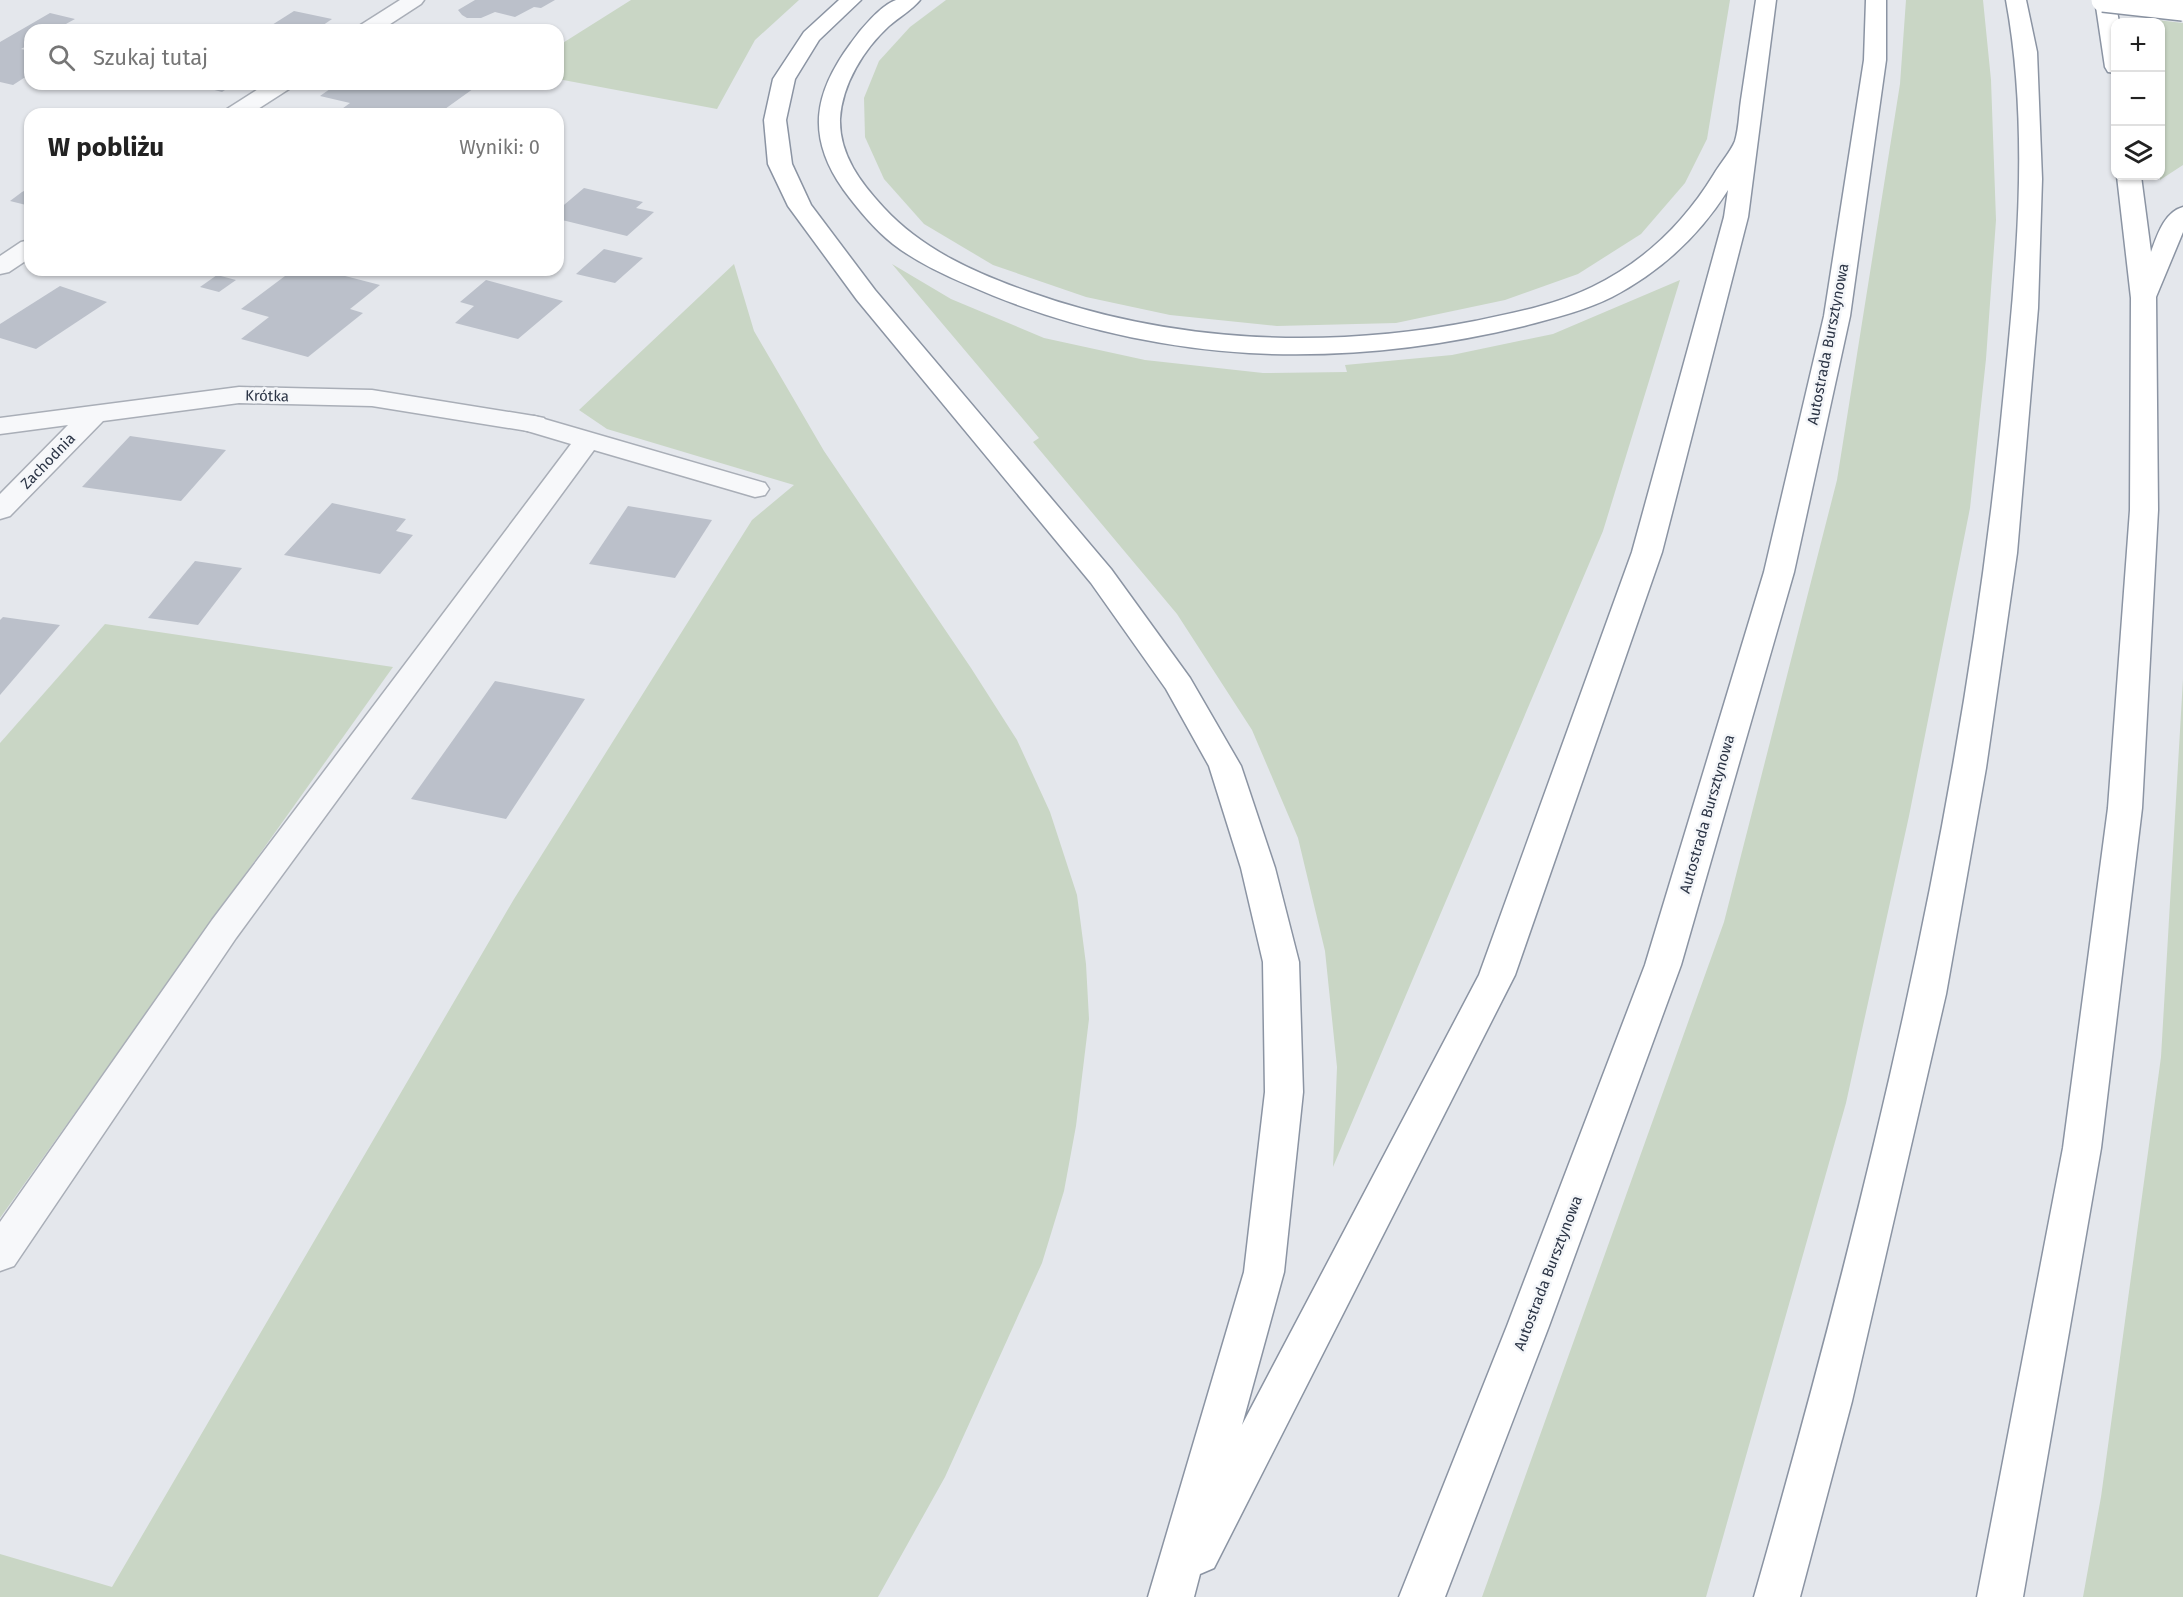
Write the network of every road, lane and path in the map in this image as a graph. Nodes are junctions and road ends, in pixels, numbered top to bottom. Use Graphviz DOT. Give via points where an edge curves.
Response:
graph roads {
  1 [pos="414,0"];
  2 [pos="851,0"];
  3 [pos="910,0"];
  4 [pos="1766,0"];
  5 [pos="1876,0"];
  6 [pos="2016,0"];
  7 [pos="2104,0"];
  8 [pos="2183,9"];
  9 [pos="376,24"];
  10 [pos="2111,43"];
  11 [pos="272,90"];
  12 [pos="244,108"];
  13 [pos="1748,139"];
  14 [pos="2129,180"];
  15 [pos="2183,214"];
  16 [pos="24,251"];
  17 [pos="0,267"];
  18 [pos="2144,298"];
  19 [pos="96,412"];
  20 [pos="0,426"];
  21 [pos="588,440"];
  22 [pos="755,489"];
  23 [pos="0,510"];
  24 [pos="0,1254"];
  25 [pos="1173,1597"];
  26 [pos="1422,1597"];
  27 [pos="1777,1597"];
  28 [pos="2000,1597"];
  1 -- 9 [label="street"];
  2 -- 25 [label="highway" via="811,36 784,79 775,120 780,164 800,206 866,295 1101,576 1179,685 1225,766 1258,868 1281,962 1284,1092 1264,1272"];
  3 -- 13 [label="highway" via="861,40 837,82 828,117 835,159 858,195 901,238 962,274 1042,307 1143,332 1239,344 1354,345 1458,333 1543,313 1612,287 1659,255 1698,217"];
  4 -- 13 [label="highway"];
  5 -- 26 [label="highway, Autostrada Bursztynowa" via="1875,60 1837,316 1779,572 1663,965"];
  6 -- 27 [label="highway" via="2026,52 2029,145 2025,308 2002,553 1972,757 1925,1005 1832,1401"];
  7 -- 8 [label="highway, bridge"];
  7 -- 10 [label="highway"];
  11 -- 12 [label="street"];
  13 -- 25 [label="highway" via="1737,217 1647,552 1497,975"];
  14 -- 18 [label="highway"];
  15 -- 18 [label="highway" via="2173,227"];
  16 -- 17 [label="street"];
  18 -- 28 [label="highway" via="2144,510 2124,808 2082,1148"];
  19 -- 20 [label="street, Krótka"];
  19 -- 21 [label="street, Krótka" via="239,395 372,398 534,424"];
  19 -- 23 [label="street, Zachodnia"];
  21 -- 22 [label="street, Krótka"];
  21 -- 24 [label="street" via="224,929"];
}
